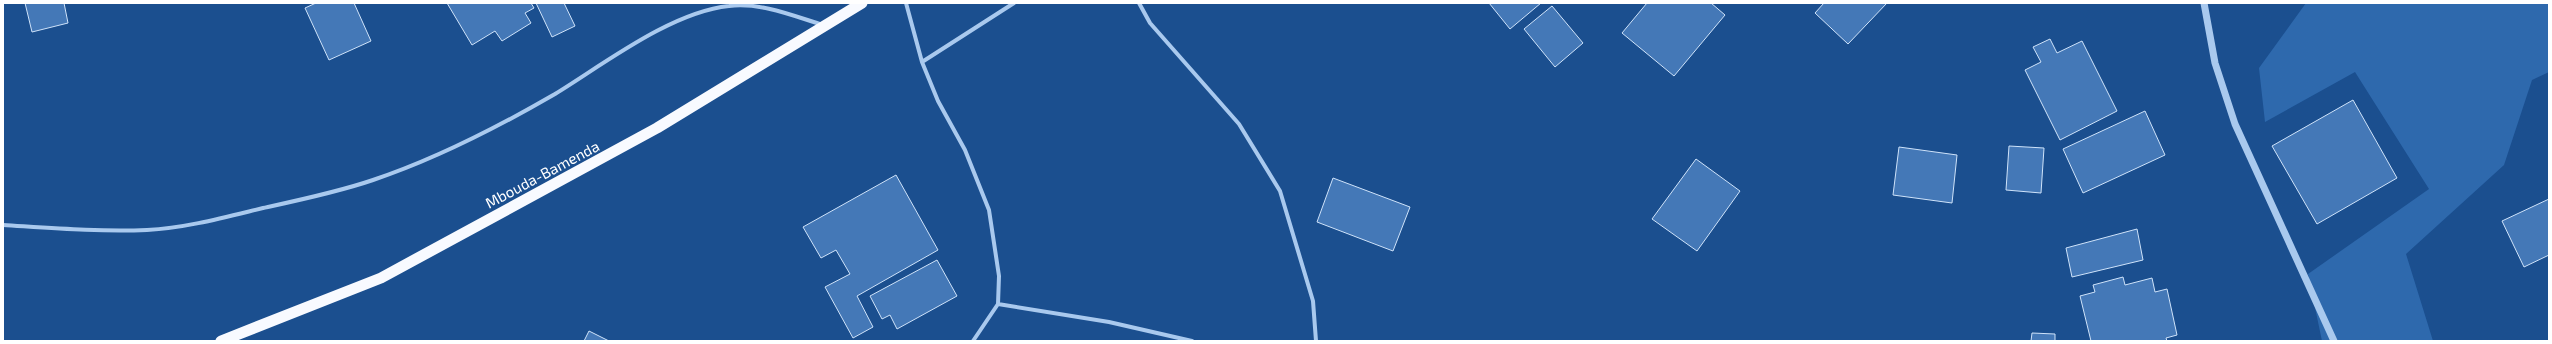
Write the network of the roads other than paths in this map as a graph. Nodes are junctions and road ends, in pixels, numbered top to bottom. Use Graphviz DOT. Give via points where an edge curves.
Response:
graph roads {
  1 [pos="862,3"];
  2 [pos="906,3"];
  3 [pos="1014,3"];
  4 [pos="1139,3"];
  5 [pos="2204,3"];
  6 [pos="825,25"];
  7 [pos="922,62"];
  8 [pos="3,225"];
  9 [pos="998,304"];
  10 [pos="222,341"];
  11 [pos="973,341"];
  12 [pos="1192,341"];
  13 [pos="1316,341"];
  14 [pos="2334,341"];
  1 -- 6 [label="highway, Mbouda-Bamenda"];
  2 -- 7 [label="street"];
  3 -- 7 [label="street"];
  4 -- 13 [label="street" via="1150,23 1239,124 1280,191 1313,301"];
  5 -- 14 [label="street" via="2215,63 2235,124"];
  6 -- 8 [label="street" via="765,8 730,5 689,16 464,142 373,180 292,201 226,217 149,230"];
  6 -- 10 [label="highway, Mbouda-Bamenda" via="657,128 380,278"];
  7 -- 9 [label="street" via="938,101 965,150 989,210 999,276"];
  9 -- 11 [label="street"];
  9 -- 12 [label="street" via="1109,322"];
}
